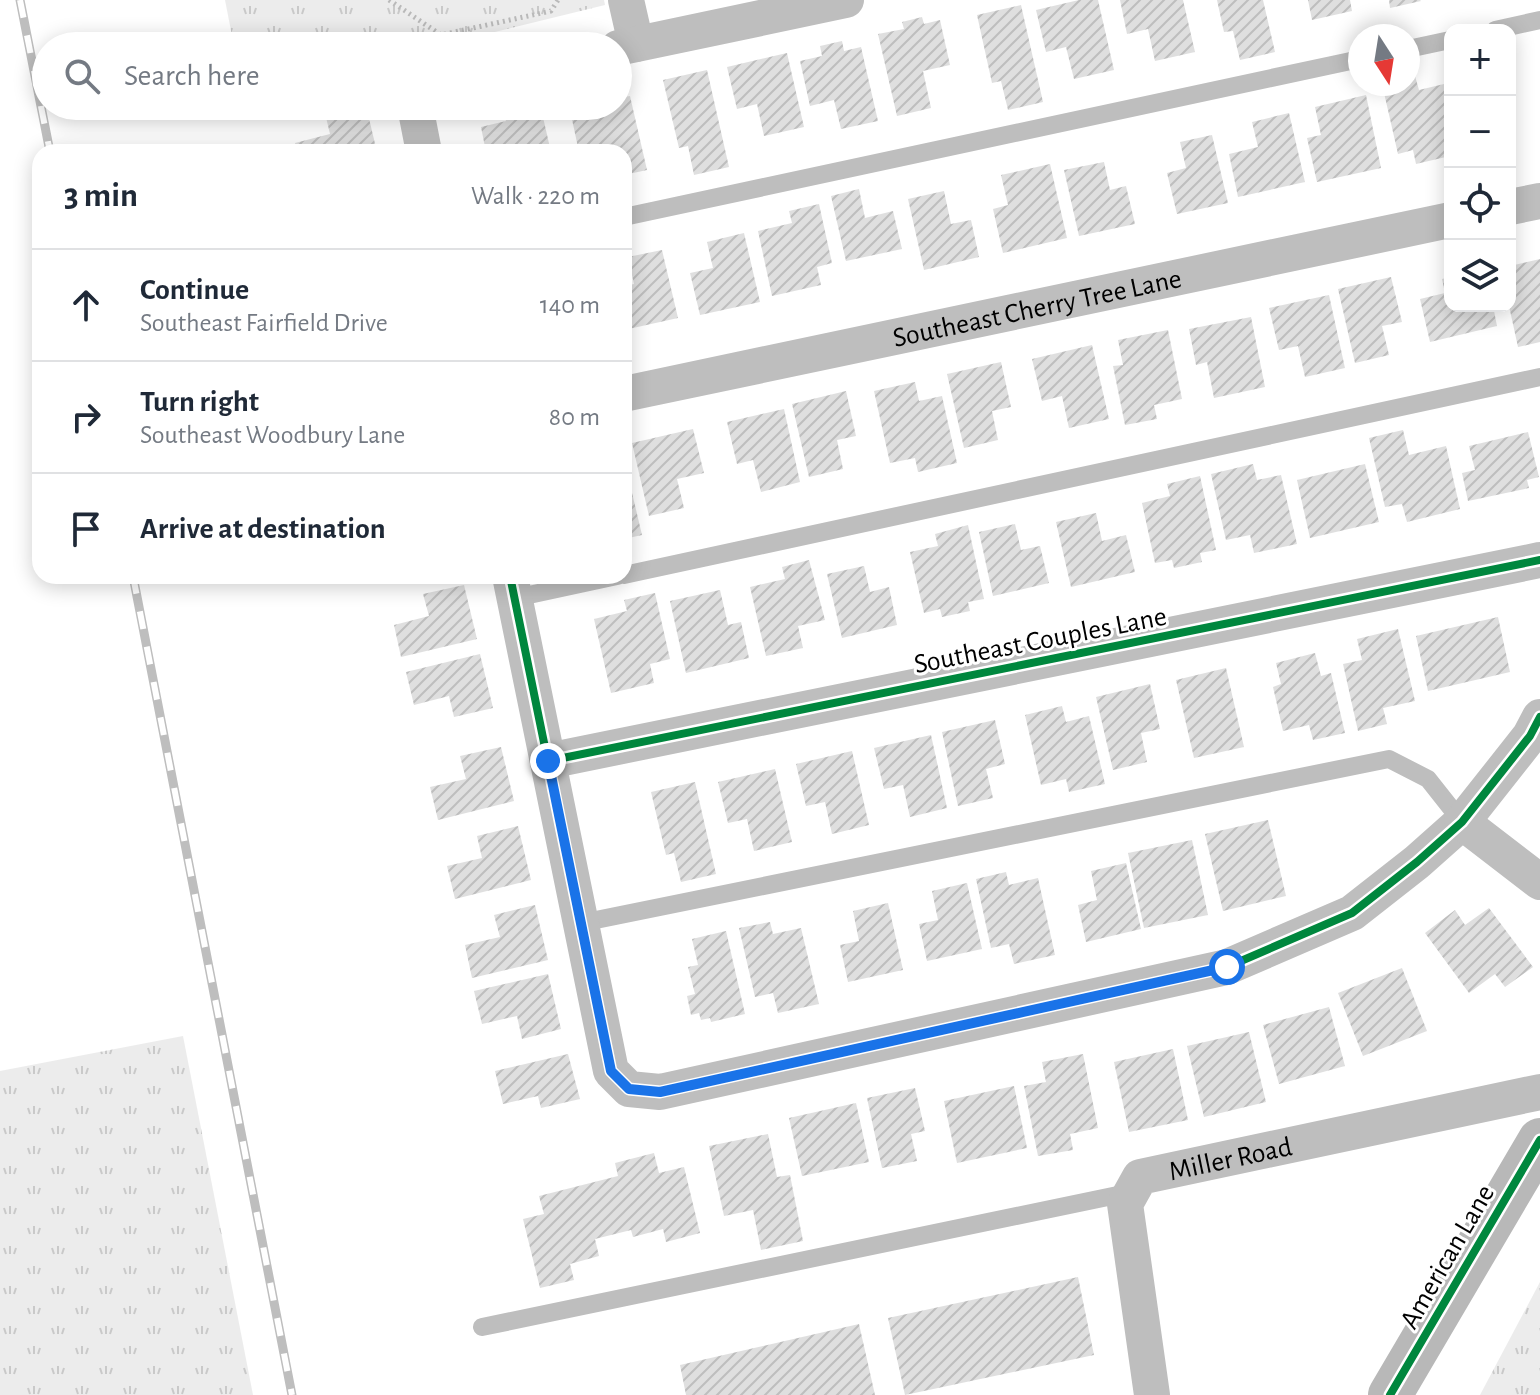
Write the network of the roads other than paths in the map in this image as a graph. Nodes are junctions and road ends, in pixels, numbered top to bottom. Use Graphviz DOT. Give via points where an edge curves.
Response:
graph roads {
  1 [pos="626,0"];
  2 [pos="846,0"];
  3 [pos="1540,20"];
  4 [pos="1516,25"];
  5 [pos="627,32"];
  6 [pos="1444,41"];
  7 [pos="632,45"];
  8 [pos="1420,46"];
  9 [pos="1348,62"];
  10 [pos="418,120"];
  11 [pos="422,144"];
  12 [pos="1540,201"];
  13 [pos="1516,206"];
  14 [pos="632,215"];
  15 [pos="1444,221"];
  16 [pos="1540,377"];
  17 [pos="632,392"];
  18 [pos="1540,560"];
  19 [pos="632,573"];
  20 [pos="541,584"];
  21 [pos="513,587"];
  22 [pos="1540,717"];
  23 [pos="548,761"];
  24 [pos="1462,822"];
  25 [pos="1540,882"];
  26 [pos="581,923"];
  27 [pos="1540,1092"];
  28 [pos="1540,1140"];
  29 [pos="1132,1192"];
  30 [pos="482,1327"];
  31 [pos="1152,1395"];
  32 [pos="1390,1395"];
  1 -- 5 [label="street"];
  2 -- 7 [label="street"];
  3 -- 4 [label="lane"];
  6 -- 8 [label="lane"];
  9 -- 14 [label="lane"];
  10 -- 11 [label="street"];
  12 -- 13 [label="street"];
  15 -- 17 [label="street, Southeast Cherry Tree Lane"];
  16 -- 19 [label="lane"];
  18 -- 23 [label="street, Southeast Couples Lane"];
  20 -- 21 [label="lane"];
  21 -- 23 [label="street"];
  22 -- 24 [label="street"];
  23 -- 26 [label="street"];
  24 -- 25 [label="street"];
  24 -- 26 [label="lane" via="1428,779 1389,759"];
  24 -- 26 [label="street" via="1352,913 1227,967 660,1092 629,1089 611,1071"];
  27 -- 29 [label="street, Miller Road" via="1140,1177"];
  28 -- 32 [label="street, American Lane"];
  29 -- 30 [label="lane"];
  29 -- 31 [label="street, Miller Road" via="1125,1204"];
}
